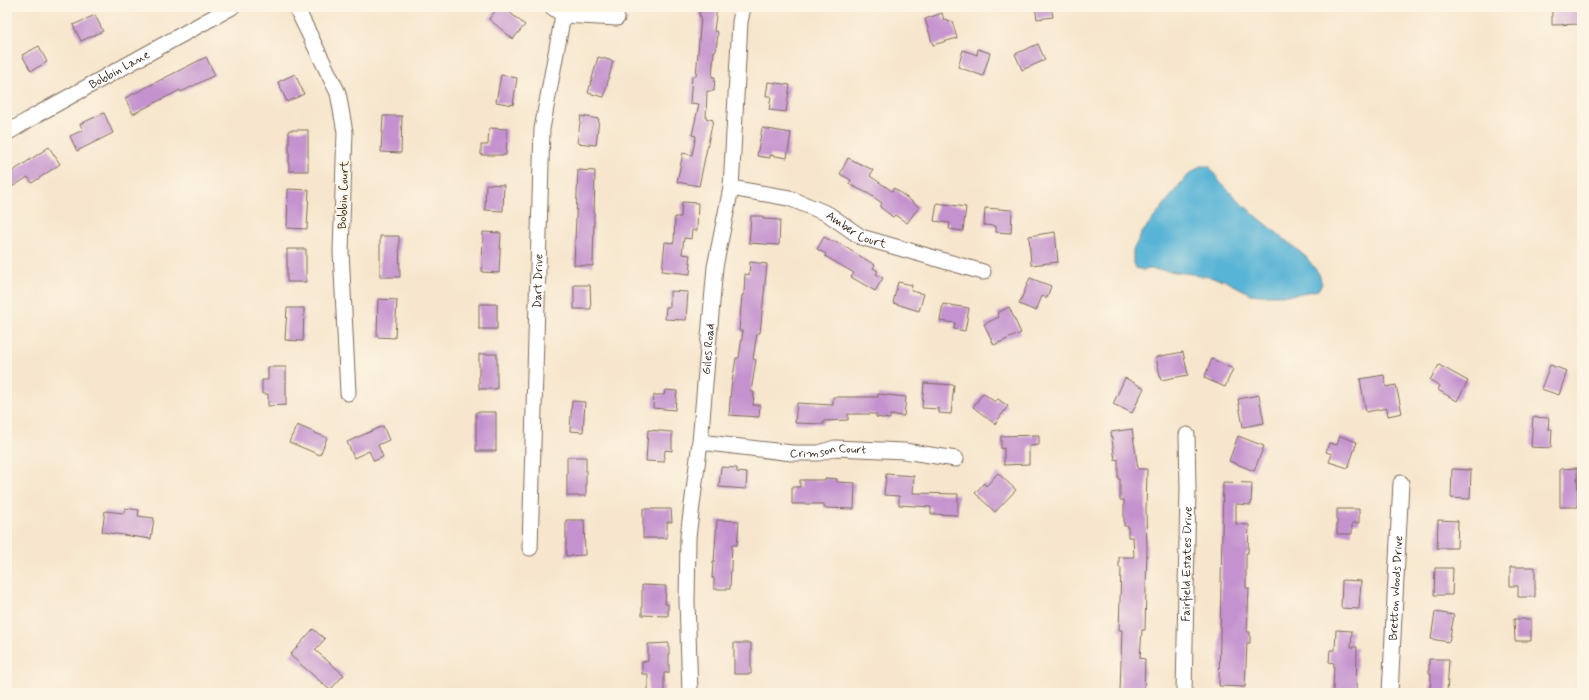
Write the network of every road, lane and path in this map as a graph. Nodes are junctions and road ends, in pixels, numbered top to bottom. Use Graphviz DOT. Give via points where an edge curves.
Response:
graph roads {
  1 [pos="232,7"];
  2 [pos="296,7"];
  3 [pos="743,7"];
  4 [pos="558,11"];
  5 [pos="617,18"];
  6 [pos="7,133"];
  7 [pos="731,188"];
  8 [pos="983,272"];
  9 [pos="348,392"];
  10 [pos="1187,435"];
  11 [pos="700,442"];
  12 [pos="956,459"];
  13 [pos="1400,483"];
  14 [pos="530,548"];
  15 [pos="690,693"];
  16 [pos="1184,693"];
  17 [pos="1390,693"];
  1 -- 6 [label="street, Bobbin Lane"];
  2 -- 9 [label="street, Bobbin Court" via="338,93 345,132 341,251"];
  3 -- 7 [label="street, Giles Road" via="740,22"];
  4 -- 5 [label="street"];
  4 -- 14 [label="street, Dart Drive" via="542,129"];
  7 -- 8 [label="street, Amber Court" via="789,198 828,214 861,237"];
  7 -- 11 [label="street, Giles Road" via="715,267"];
  10 -- 16 [label="street, Fairfield Estates Drive"];
  11 -- 12 [label="street, Crimson Court" via="792,453 819,453 835,448 904,451"];
  11 -- 15 [label="street, Giles Road" via="688,537"];
  13 -- 17 [label="street, Bretton Woods Drive"];
}
